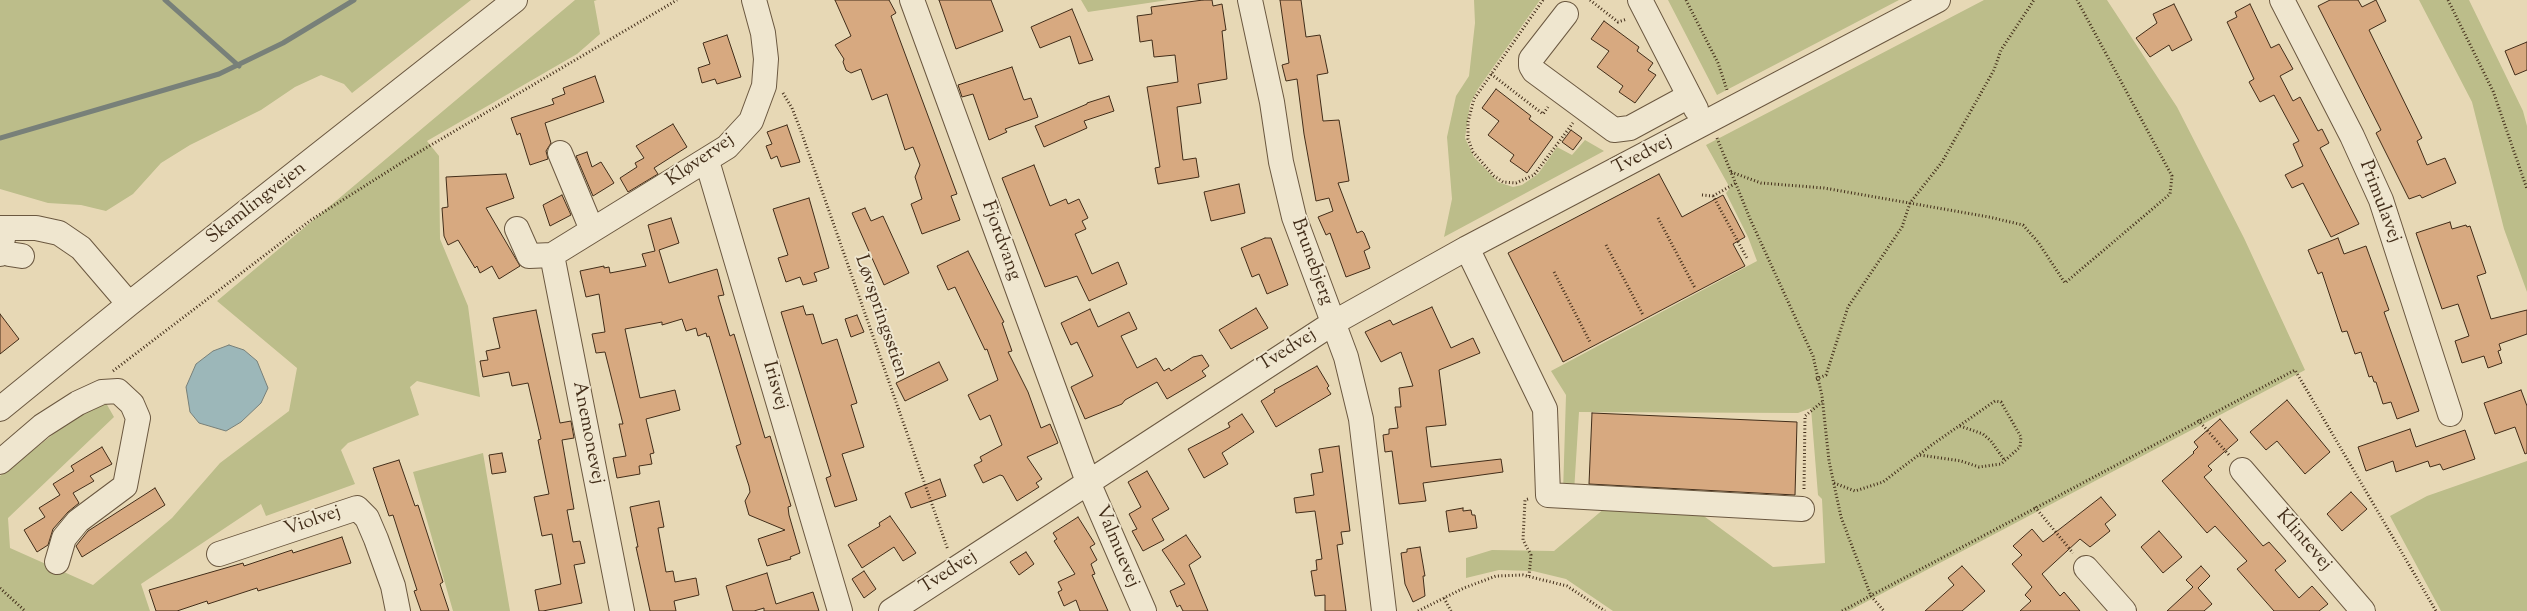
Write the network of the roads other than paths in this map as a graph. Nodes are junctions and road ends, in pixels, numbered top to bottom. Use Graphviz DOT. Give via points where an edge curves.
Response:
graph roads {
  1 [pos="515,0"];
  2 [pos="754,0"];
  3 [pos="912,0"];
  4 [pos="1250,0"];
  5 [pos="1938,0"];
  6 [pos="2282,0"];
  7 [pos="1643,6"];
  8 [pos="1566,14"];
  9 [pos="1689,96"];
  10 [pos="1707,122"];
  11 [pos="560,153"];
  12 [pos="707,161"];
  13 [pos="518,229"];
  14 [pos="592,230"];
  15 [pos="5,243"];
  16 [pos="1467,248"];
  17 [pos="552,254"];
  18 [pos="129,304"];
  19 [pos="1333,323"];
  20 [pos="0,410"];
  21 [pos="2450,414"];
  22 [pos="0,462"];
  23 [pos="2242,470"];
  24 [pos="1088,482"];
  25 [pos="1802,509"];
  26 [pos="219,554"];
  27 [pos="57,562"];
  28 [pos="2086,568"];
  29 [pos="397,611"];
  30 [pos="622,611"];
  31 [pos="840,611"];
  32 [pos="892,611"];
  33 [pos="1144,611"];
  34 [pos="1384,611"];
  35 [pos="2124,611"];
  36 [pos="2363,611"];
  1 -- 18 [label="street, Skamlingvejen"];
  2 -- 12 [label="street, Kløvervej" via="763,32 764,86 751,122 727,147"];
  3 -- 24 [label="street, Fjordvang"];
  4 -- 19 [label="street, Brunebjerg" via="1294,217"];
  5 -- 10 [label="street, Tvedvej"];
  6 -- 21 [label="street, Primulavej" via="2381,200"];
  7 -- 9 [label="street"];
  8 -- 9 [label="street, Tvedvej" via="1531,59 1534,71 1614,130 1630,128"];
  9 -- 10 [label="street"];
  10 -- 16 [label="street, Tvedvej"];
  11 -- 14 [label="street"];
  12 -- 14 [label="street, Kløvervej"];
  12 -- 31 [label="street, Irisvej"];
  13 -- 17 [label="street, Kløvervej" via="528,256"];
  14 -- 17 [label="street, Kløvervej"];
  15 -- 18 [label="street" via="36,228 59,233 81,248"];
  16 -- 19 [label="street, Tvedvej"];
  16 -- 25 [label="street" via="1546,409 1548,495"];
  17 -- 30 [label="street, Anemonevej"];
  18 -- 20 [label="street, Skamlingvejen"];
  19 -- 24 [label="street, Tvedvej"];
  19 -- 34 [label="street, Brunebjerg" via="1346,357 1361,419"];
  22 -- 27 [label="street" via="42,426 102,392 118,391 132,404 138,418 125,486 78,521 64,538"];
  23 -- 36 [label="street, Klintevej"];
  24 -- 32 [label="street, Tvedvej"];
  24 -- 33 [label="street, Valmuevej"];
  26 -- 29 [label="street, Violvej" via="357,508 367,518 376,539 393,586"];
  28 -- 35 [label="street"];
}
